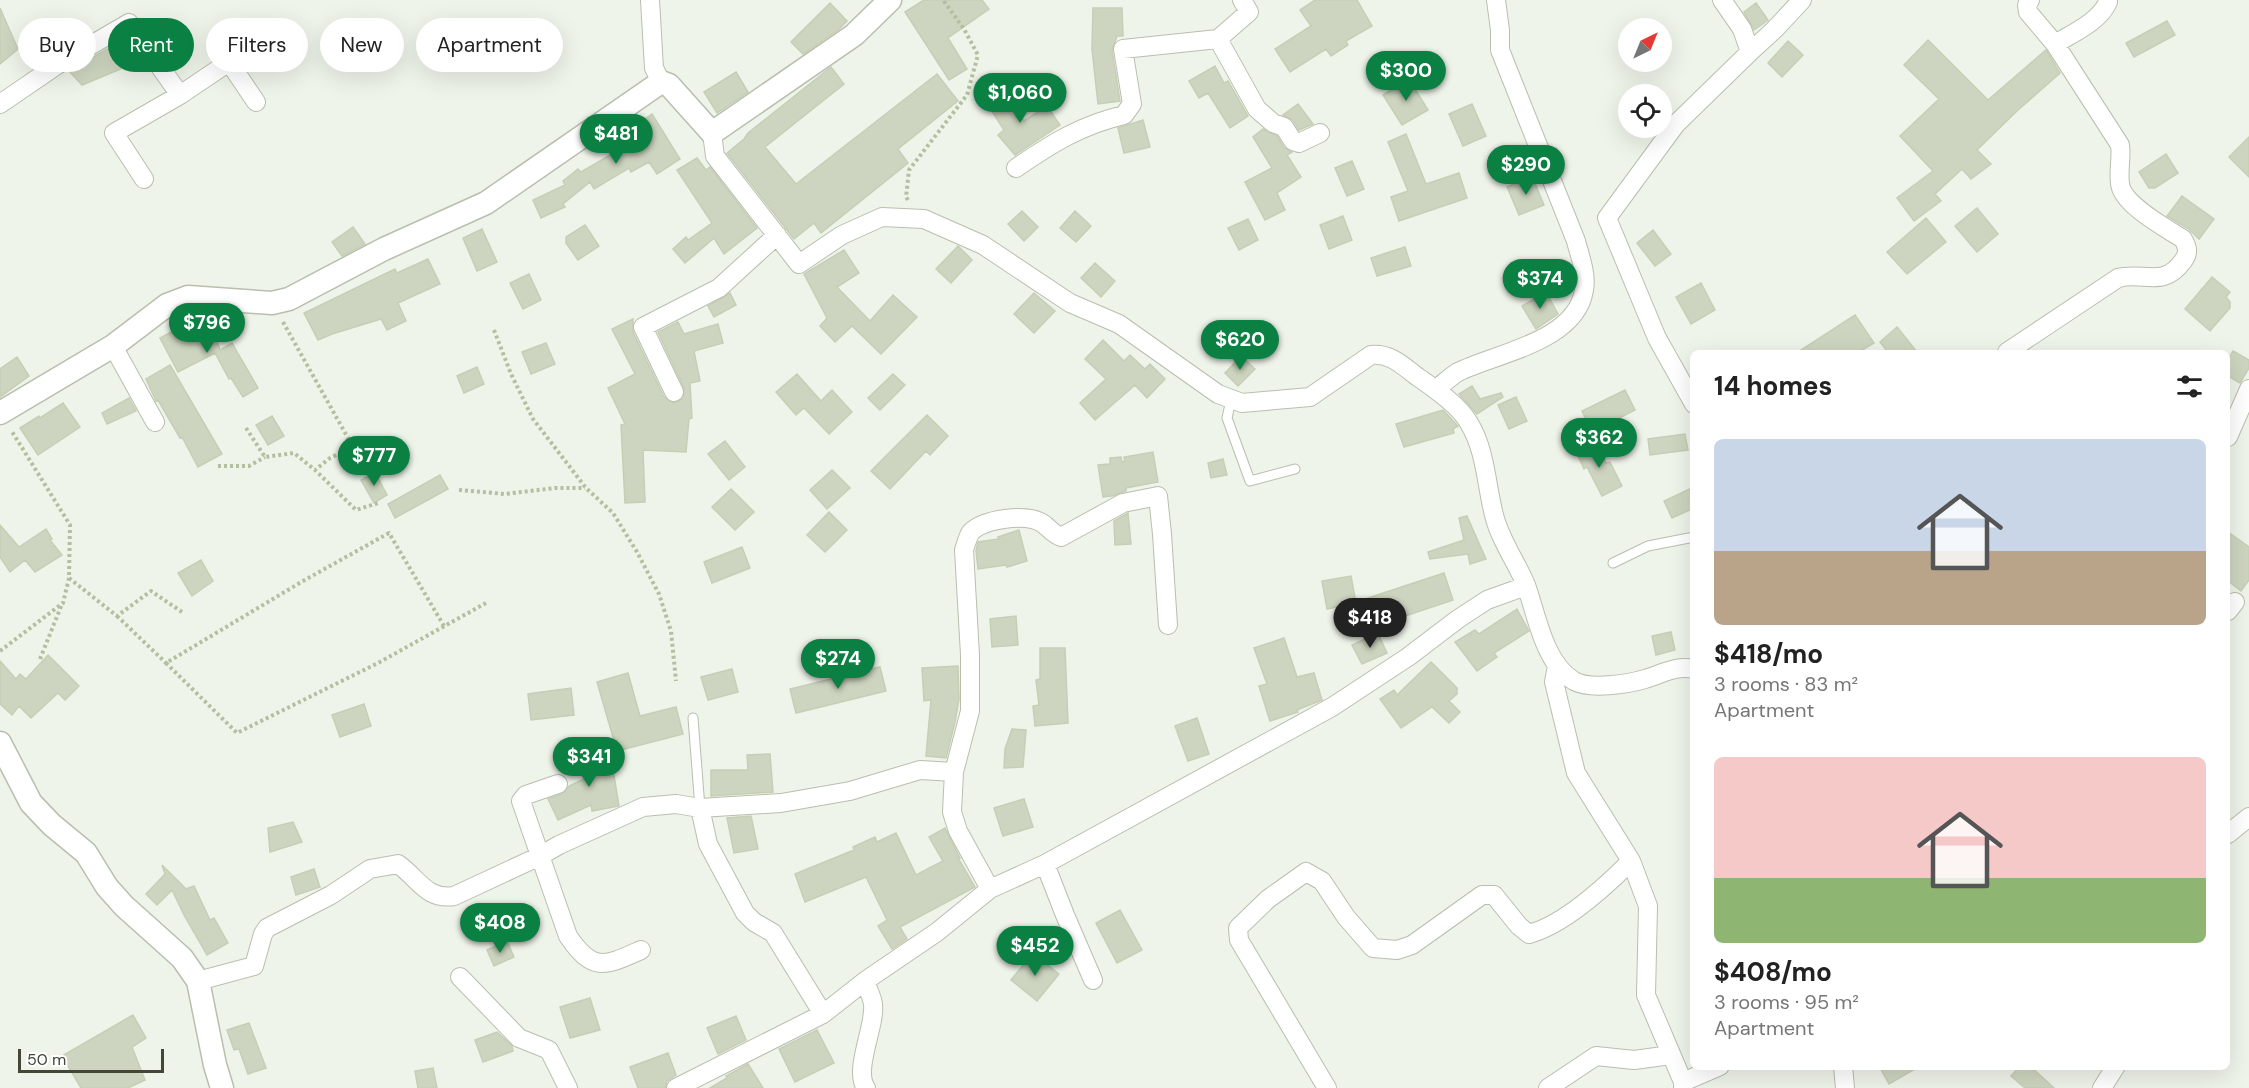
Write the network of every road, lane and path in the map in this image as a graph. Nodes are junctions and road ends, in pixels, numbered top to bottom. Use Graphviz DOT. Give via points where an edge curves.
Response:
graph roads {
  1 [pos="650,0"];
  2 [pos="890,0"];
  3 [pos="943,0"];
  4 [pos="1242,0"];
  5 [pos="1496,0"];
  6 [pos="1722,0"];
  7 [pos="1802,0"];
  8 [pos="2030,0"];
  9 [pos="2108,3"];
  10 [pos="1218,39"];
  11 [pos="2055,44"];
  12 [pos="1750,52"];
  13 [pos="661,82"];
  14 [pos="180,95"];
  15 [pos="256,102"];
  16 [pos="0,104"];
  17 [pos="712,133"];
  18 [pos="1320,133"];
  19 [pos="1016,168"];
  20 [pos="144,179"];
  21 [pos="924,219"];
  22 [pos="777,235"];
  23 [pos="272,303"];
  24 [pos="494,330"];
  25 [pos="113,345"];
  26 [pos="2010,350"];
  27 [pos="1436,389"];
  28 [pos="2249,389"];
  29 [pos="674,392"];
  30 [pos="1690,397"];
  31 [pos="1231,400"];
  32 [pos="4,420"];
  33 [pos="155,422"];
  34 [pos="246,428"];
  35 [pos="2230,432"];
  36 [pos="265,457"];
  37 [pos="219,466"];
  38 [pos="1295,469"];
  39 [pos="315,470"];
  40 [pos="586,488"];
  41 [pos="459,490"];
  42 [pos="378,503"];
  43 [pos="1690,538"];
  44 [pos="1612,563"];
  45 [pos="69,578"];
  46 [pos="1526,586"];
  47 [pos="63,603"];
  48 [pos="486,603"];
  49 [pos="182,612"];
  50 [pos="117,616"];
  51 [pos="1168,625"];
  52 [pos="444,626"];
  53 [pos="0,651"];
  54 [pos="40,659"];
  55 [pos="166,663"];
  56 [pos="1557,666"];
  57 [pos="1690,669"];
  58 [pos="676,681"];
  59 [pos="693,718"];
  60 [pos="0,743"];
  61 [pos="954,772"];
  62 [pos="558,784"];
  63 [pos="699,808"];
  64 [pos="2249,817"];
  65 [pos="2230,832"];
  66 [pos="540,856"];
  67 [pos="1631,861"];
  68 [pos="1046,864"];
  69 [pos="990,889"];
  70 [pos="641,950"];
  71 [pos="460,977"];
  72 [pos="1093,980"];
  73 [pos="198,981"];
  74 [pos="865,981"];
  75 [pos="823,1014"];
  76 [pos="1671,1055"];
  77 [pos="1712,1070"];
  78 [pos="1843,1070"];
  79 [pos="2113,1070"];
  80 [pos="710,1081"];
  81 [pos="1683,1085"];
  82 [pos="222,1088"];
  83 [pos="568,1088"];
  84 [pos="676,1088"];
  85 [pos="866,1088"];
  86 [pos="1327,1088"];
  87 [pos="1548,1088"];
  88 [pos="1845,1088"];
  89 [pos="2102,1088"];
  1 -- 13 [label="street" via="654,68"];
  2 -- 17 [label="street" via="854,35"];
  3 -- 21 [label="path" via="978,55 967,95 909,170 906,197"];
  4 -- 10 [label="street" via="1249,12"];
  5 -- 27 [label="street" via="1500,50 1576,241 1584,271 1584,291 1577,310 1563,324 1538,340 1457,373"];
  6 -- 12 [label="street" via="1742,29"];
  7 -- 12 [label="street"];
  8 -- 11 [label="street" via="2028,12"];
  9 -- 11 [label="street" via="2097,17"];
  10 -- 18 [label="street" via="1257,109 1284,128 1293,141 1299,143"];
  10 -- 19 [label="street" via="1123,49 1132,104 1124,115 1099,120 1062,137"];
  11 -- 26 [label="street" via="2120,145 2123,195 2183,239 2187,255 2172,273 2163,277 2118,278"];
  12 -- 30 [label="street" via="1676,124 1607,218 1657,338"];
  13 -- 17 [label="street" via="669,85"];
  13 -- 23 [label="street" via="486,203 384,249 289,299"];
  14 -- 15 [label="street" via="230,62"];
  14 -- 16 [label="street" via="129,23"];
  14 -- 20 [label="street" via="114,133"];
  17 -- 22 [label="street" via="715,156"];
  21 -- 22 [label="street" via="882,218 842,234 799,264"];
  21 -- 31 [label="street" via="983,245 1070,303 1119,324"];
  22 -- 29 [label="street" via="719,288 643,327"];
  23 -- 25 [label="street" via="188,297 168,305"];
  23 -- 39 [label="path" via="353,447"];
  24 -- 40 [label="path" via="533,419"];
  25 -- 32 [label="street"];
  25 -- 33 [label="street"];
  27 -- 31 [label="street" via="1383,354 1371,355 1310,397 1242,404"];
  27 -- 46 [label="street" via="1468,421 1481,447 1498,526"];
  28 -- 35 [label="street"];
  31 -- 38 [label="lane" via="1227,418 1250,481"];
  32 -- 45 [label="path" via="70,525"];
  34 -- 36 [label="path"];
  36 -- 37 [label="path" via="249,466"];
  36 -- 39 [label="path" via="294,453"];
  39 -- 42 [label="path" via="356,510"];
  40 -- 41 [label="path" via="505,494"];
  40 -- 58 [label="path" via="613,513 659,594 671,632"];
  43 -- 44 [label="lane" via="1648,546"];
  45 -- 47 [label="path"];
  45 -- 50 [label="path"];
  46 -- 56 [label="street" via="1536,622"];
  46 -- 68 [label="street" via="1487,600 1332,707"];
  47 -- 53 [label="path"];
  47 -- 54 [label="path"];
  48 -- 52 [label="path"];
  49 -- 50 [label="path" via="151,591"];
  50 -- 55 [label="path"];
  51 -- 61 [label="street" via="1158,496 1123,503 1061,537 1042,523 1020,518 985,522 970,533 964,550 969,711"];
  52 -- 55 [label="path" via="237,733"];
  52 -- 55 [label="path" via="389,533"];
  56 -- 57 [label="street" via="1586,686 1644,680 1678,668"];
  56 -- 67 [label="street" via="1554,682 1576,773"];
  59 -- 63 [label="lane"];
  60 -- 73 [label="street" via="31,803 86,853 124,906 182,958"];
  61 -- 63 [label="street" via="920,770 850,791 781,802"];
  61 -- 69 [label="street" via="952,812 958,831"];
  62 -- 66 [label="street" via="526,795 521,801"];
  63 -- 66 [label="street" via="676,804 643,807"];
  63 -- 75 [label="street" via="708,844 745,913 772,933"];
  64 -- 65 [label="street"];
  66 -- 70 [label="street" via="568,936 581,955 611,963"];
  66 -- 73 [label="street" via="454,896 441,898 398,864 370,869 331,895 267,928 254,966"];
  67 -- 76 [label="street" via="1648,906 1646,995"];
  67 -- 86 [label="street" via="1602,890 1541,930 1529,934 1494,894 1482,895 1412,945 1397,950 1373,948 1322,880 1306,872 1268,899 1238,928 1239,940"];
  68 -- 69 [label="street"];
  68 -- 72 [label="street"];
  69 -- 74 [label="street"];
  71 -- 83 [label="street" via="519,1038 549,1050"];
  73 -- 82 [label="street"];
  74 -- 75 [label="street"];
  74 -- 85 [label="street" via="873,1004 862,1072"];
  75 -- 80 [label="street"];
  76 -- 81 [label="street"];
  76 -- 87 [label="street" via="1634,1060 1596,1056"];
  77 -- 81 [label="street"];
  78 -- 88 [label="street"];
  79 -- 89 [label="street"];
  80 -- 84 [label="street"];
}
